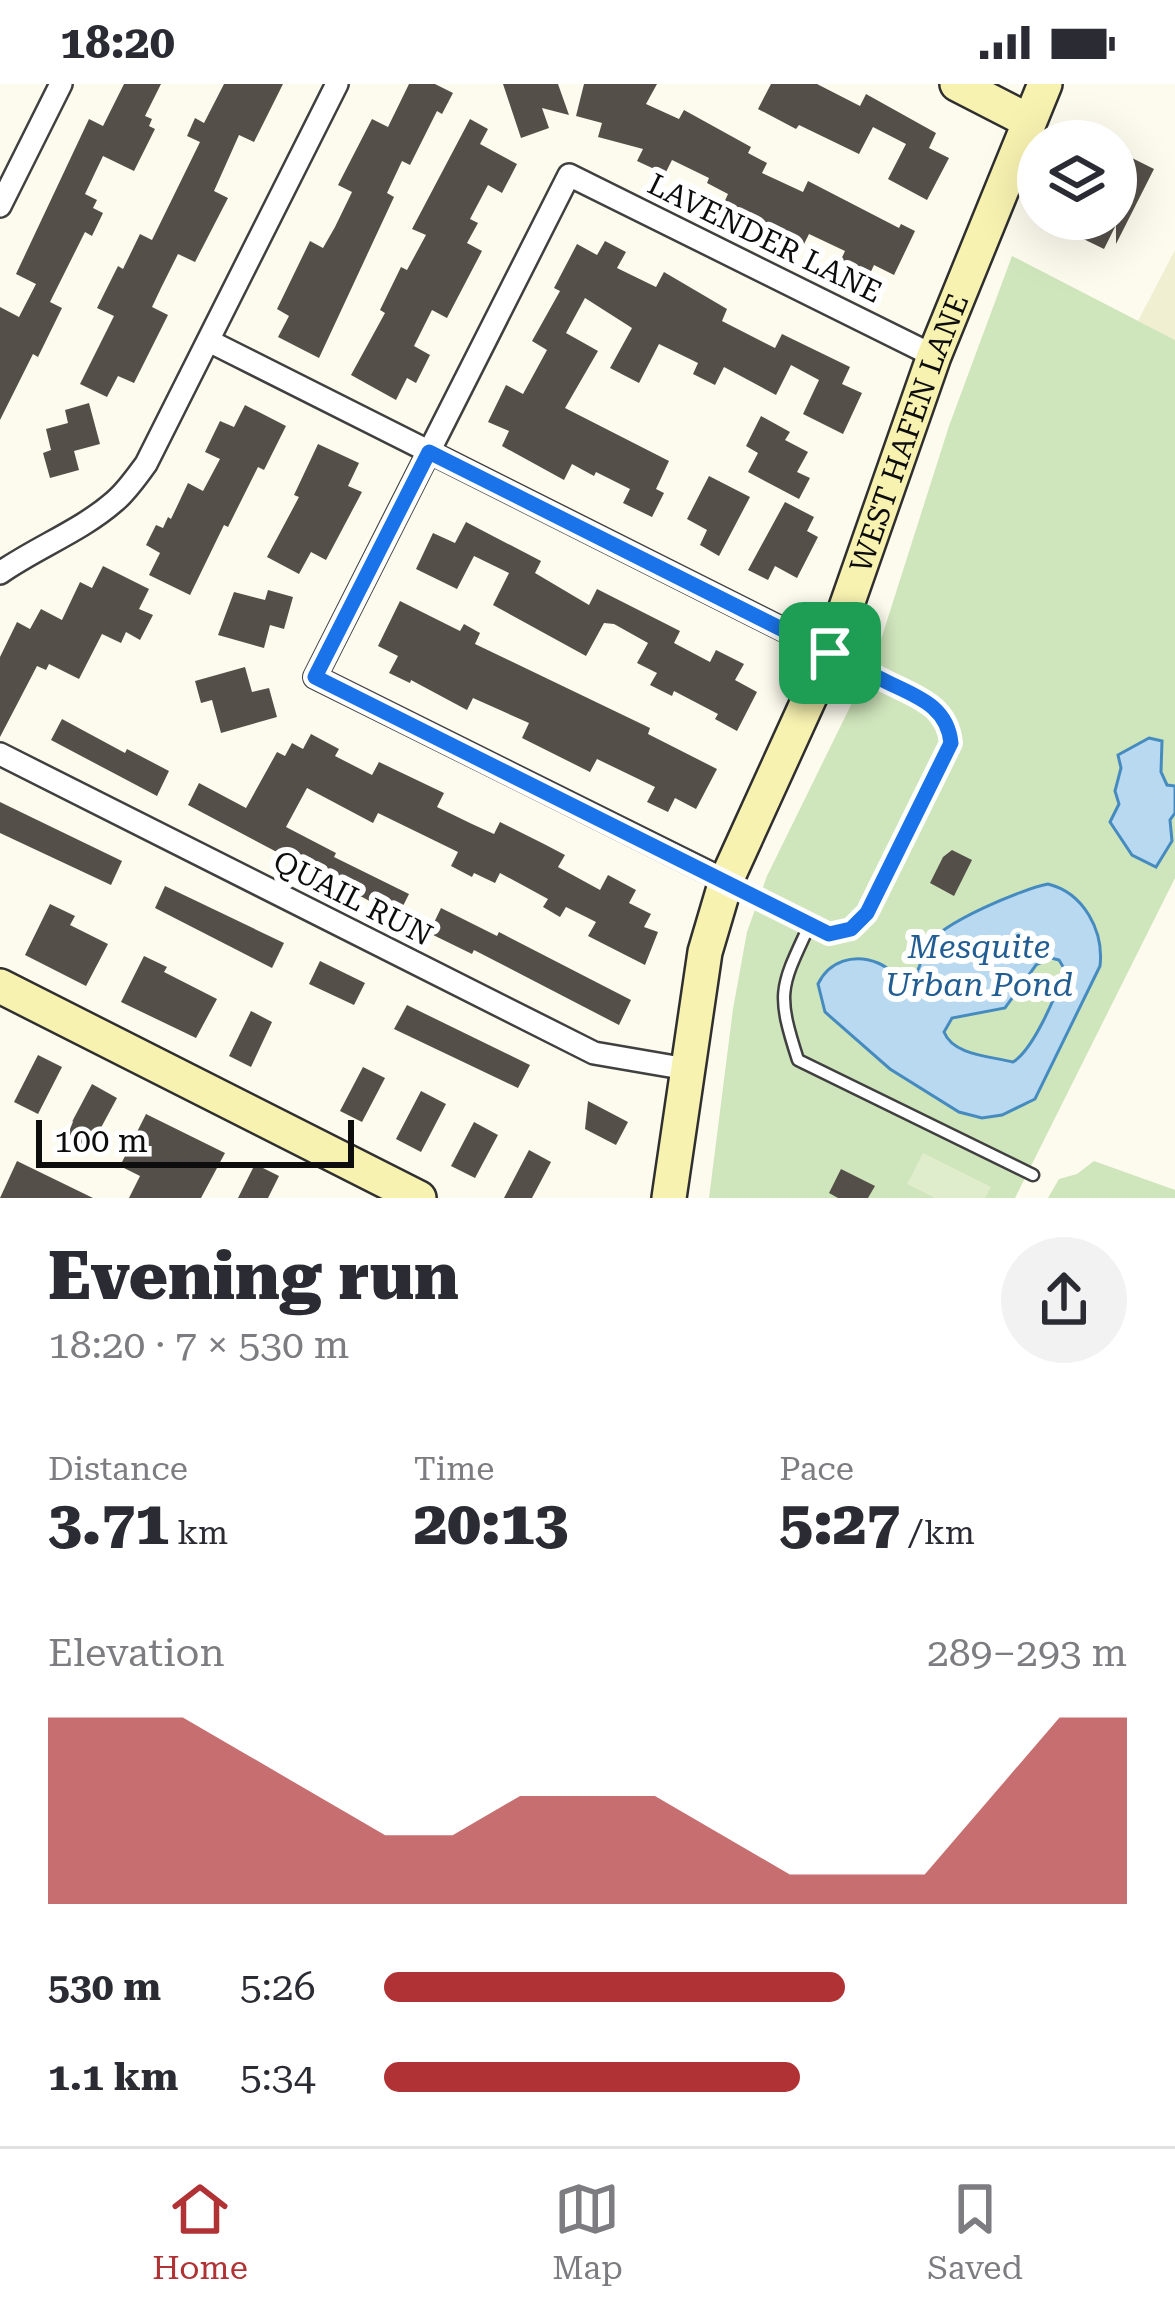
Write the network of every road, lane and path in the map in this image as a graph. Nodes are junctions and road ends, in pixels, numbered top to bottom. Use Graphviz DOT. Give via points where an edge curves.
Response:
graph roads {
  1 [pos="61,84"];
  2 [pos="337,84"];
  3 [pos="957,84"];
  4 [pos="1045,84"];
  5 [pos="1026,120"];
  6 [pos="1028,120"];
  7 [pos="1017,148"];
  8 [pos="0,206"];
  9 [pos="209,341"];
  10 [pos="934,356"];
  11 [pos="429,452"];
  12 [pos="0,573"];
  13 [pos="830,653"];
  14 [pos="0,754"];
  15 [pos="726,881"];
  16 [pos="810,924"];
  17 [pos="0,986"];
  18 [pos="687,1069"];
  19 [pos="1033,1175"];
  20 [pos="419,1198"];
  21 [pos="669,1198"];
  1 -- 8 [label="street"];
  2 -- 9 [label="street"];
  3 -- 5 [label="main road"];
  4 -- 6 [label="main road, WEST HAFEN LANE"];
  7 -- 10 [label="main road, WEST HAFEN LANE"];
  9 -- 11 [label="street"];
  9 -- 12 [label="street" via="146,464 119,498"];
  10 -- 11 [label="street, LAVENDER LANE" via="569,175"];
  10 -- 13 [label="main road, WEST HAFEN LANE"];
  11 -- 13 [label="street"];
  11 -- 15 [label="street" via="315,677"];
  13 -- 15 [label="main road, WEST HAFEN LANE"];
  13 -- 16 [label="lane" via="932,705 949,725 951,743 867,913 851,929 829,934"];
  14 -- 18 [label="street, QUAIL RUN" via="594,1053"];
  15 -- 16 [label="lane"];
  15 -- 18 [label="main road, WEST HAFEN LANE" via="705,952"];
  16 -- 19 [label="lane" via="781,993 798,1060"];
  17 -- 20 [label="main road"];
  18 -- 21 [label="main road, WEST HAFEN LANE"];
}
